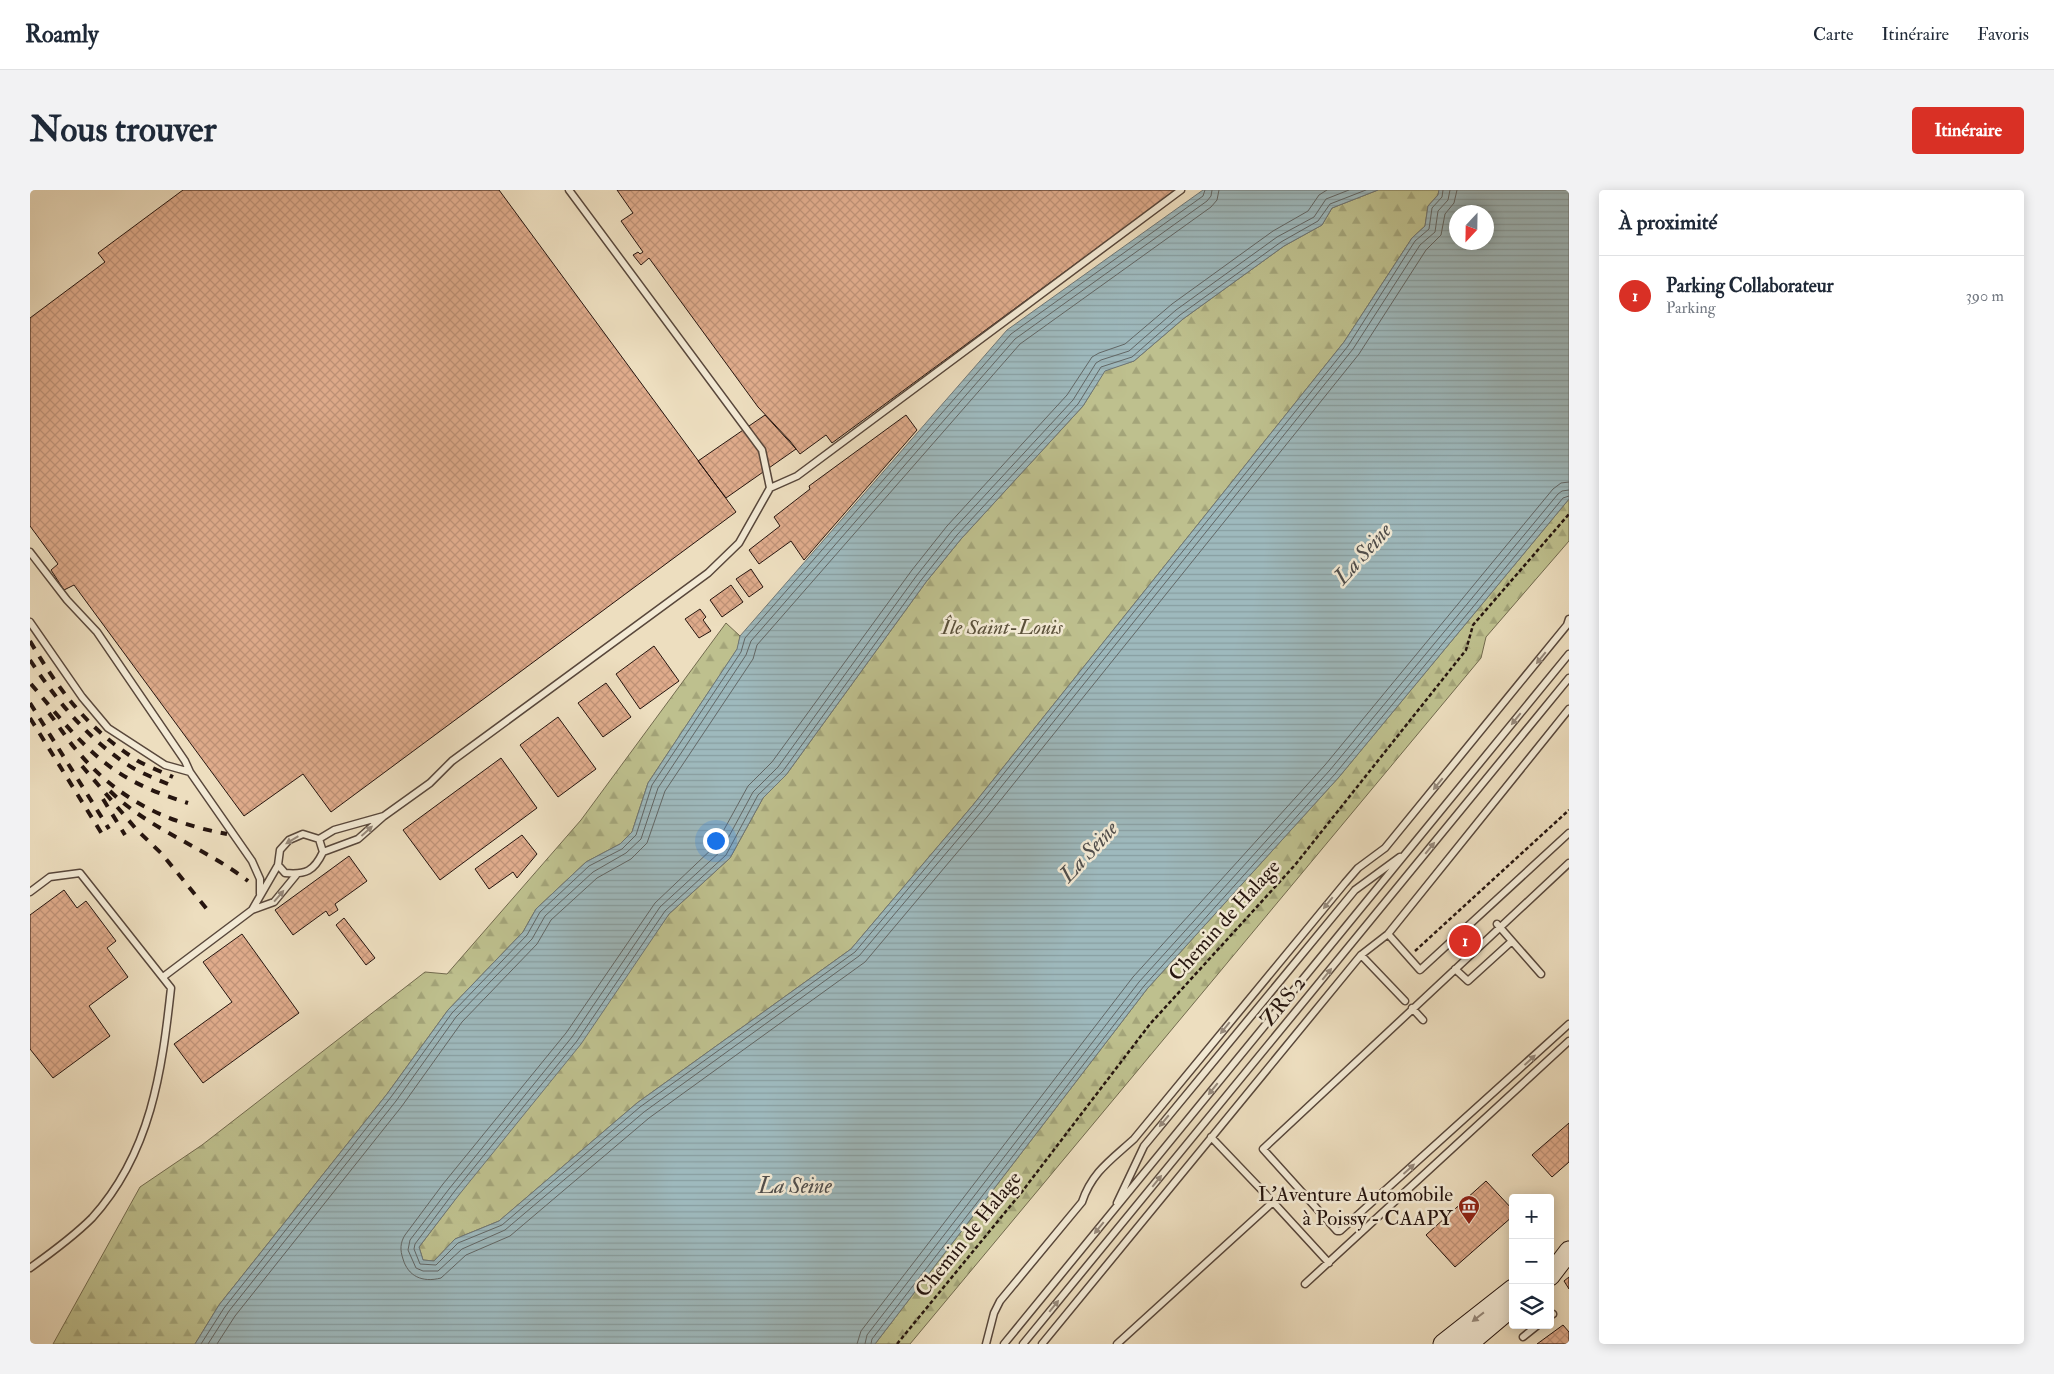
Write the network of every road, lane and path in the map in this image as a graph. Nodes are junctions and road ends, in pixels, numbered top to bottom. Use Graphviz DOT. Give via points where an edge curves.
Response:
graph roads {
  1 [pos="569,190"];
  2 [pos="1181,190"];
  3 [pos="770,488"];
  4 [pos="1569,514"];
  5 [pos="30,552"];
  6 [pos="1569,619"];
  7 [pos="30,622"];
  8 [pos="1569,654"];
  9 [pos="1569,678"];
  10 [pos="1569,709"];
  11 [pos="190,772"];
  12 [pos="1569,810"];
  13 [pos="384,816"];
  14 [pos="1569,833"];
  15 [pos="319,839"];
  16 [pos="323,852"];
  17 [pos="1407,852"];
  18 [pos="1569,863"];
  19 [pos="278,866"];
  20 [pos="297,874"];
  21 [pos="30,892"];
  22 [pos="260,894"];
  23 [pos="252,910"];
  24 [pos="1499,925"];
  25 [pos="1388,934"];
  26 [pos="1512,942"];
  27 [pos="1360,955"];
  28 [pos="1409,957"];
  29 [pos="1455,969"];
  30 [pos="1541,974"];
  31 [pos="163,977"];
  32 [pos="1405,1001"];
  33 [pos="1412,1008"];
  34 [pos="1423,1020"];
  35 [pos="1569,1024"];
  36 [pos="1569,1040"];
  37 [pos="1211,1137"];
  38 [pos="1273,1202"];
  39 [pos="1114,1210"];
  40 [pos="1569,1250"];
  41 [pos="1554,1259"];
  42 [pos="1329,1263"];
  43 [pos="30,1268"];
  44 [pos="1554,1271"];
  45 [pos="1305,1284"];
  46 [pos="1509,1297"];
  47 [pos="1509,1298"];
  48 [pos="1533,1329"];
  49 [pos="1523,1337"];
  50 [pos="897,1344"];
  51 [pos="986,1344"];
  52 [pos="1004,1344"];
  53 [pos="1023,1344"];
  54 [pos="1042,1344"];
  55 [pos="1117,1344"];
  56 [pos="1443,1344"];
  57 [pos="1468,1344"];
  1 -- 3 [label="lane" via="762,450"];
  2 -- 3 [label="lane" via="797,476"];
  3 -- 13 [label="lane" via="739,543 708,573 452,761"];
  4 -- 50 [label="path, Chemin de Halage" via="1473,625 1466,650 1295,865 1150,1024 1021,1193"];
  5 -- 11 [label="lane" via="97,632"];
  6 -- 51 [label="lane, one-way" via="1385,848 1358,868 1134,1139 1094,1175 1082,1202 1000,1301"];
  7 -- 11 [label="lane" via="82,698 108,728 165,765"];
  8 -- 17 [label="lane, ZRS 2, one-way"];
  53 -- 9 [label="lane, ZRS 2, one-way"];
  10 -- 25 [label="lane"];
  11 -- 22 [label="lane" via="252,860 260,879"];
  12 -- 28 [label="path"];
  13 -- 15 [label="lane" via="334,830"];
  16 -- 13 [label="lane, one-way" via="358,839"];
  14 -- 28 [label="lane" via="1420,970"];
  15 -- 16 [label="lane"];
  15 -- 19 [label="lane, one-way" via="303,834 289,840 280,850"];
  16 -- 20 [label="lane" via="317,864 307,872"];
  17 -- 39 [label="lane, ZRS 2, one-way"];
  17 -- 39 [label="lane, ZRS 2, one-way" via="1355,890 1144,1146"];
  18 -- 24 [label="lane"];
  19 -- 20 [label="lane" via="285,873"];
  19 -- 22 [label="lane"];
  23 -- 20 [label="lane, one-way" via="274,902"];
  21 -- 31 [label="lane" via="50,877 80,873"];
  22 -- 23 [label="lane"];
  23 -- 31 [label="lane"];
  24 -- 26 [label="lane"];
  24 -- 29 [label="lane"];
  25 -- 27 [label="lane"];
  25 -- 28 [label="lane"];
  26 -- 29 [label="lane" via="1468,981"];
  26 -- 30 [label="lane"];
  27 -- 32 [label="lane"];
  27 -- 37 [label="lane"];
  29 -- 33 [label="lane"];
  31 -- 43 [label="lane" via="170,988 163,1059 138,1147 119,1181 92,1217 62,1245"];
  33 -- 34 [label="lane"];
  33 -- 35 [label="lane, one-way" via="1263,1149 1337,1231"];
  36 -- 42 [label="lane"];
  37 -- 38 [label="lane"];
  37 -- 54 [label="lane"];
  38 -- 42 [label="lane"];
  38 -- 55 [label="lane"];
  39 -- 52 [label="lane, ZRS 2, one-way"];
  40 -- 41 [label="main road"];
  40 -- 44 [label="main road"];
  42 -- 45 [label="lane"];
  46 -- 56 [label="main road, one-way"];
  47 -- 57 [label="main road"];
  48 -- 49 [label="lane"];
}
